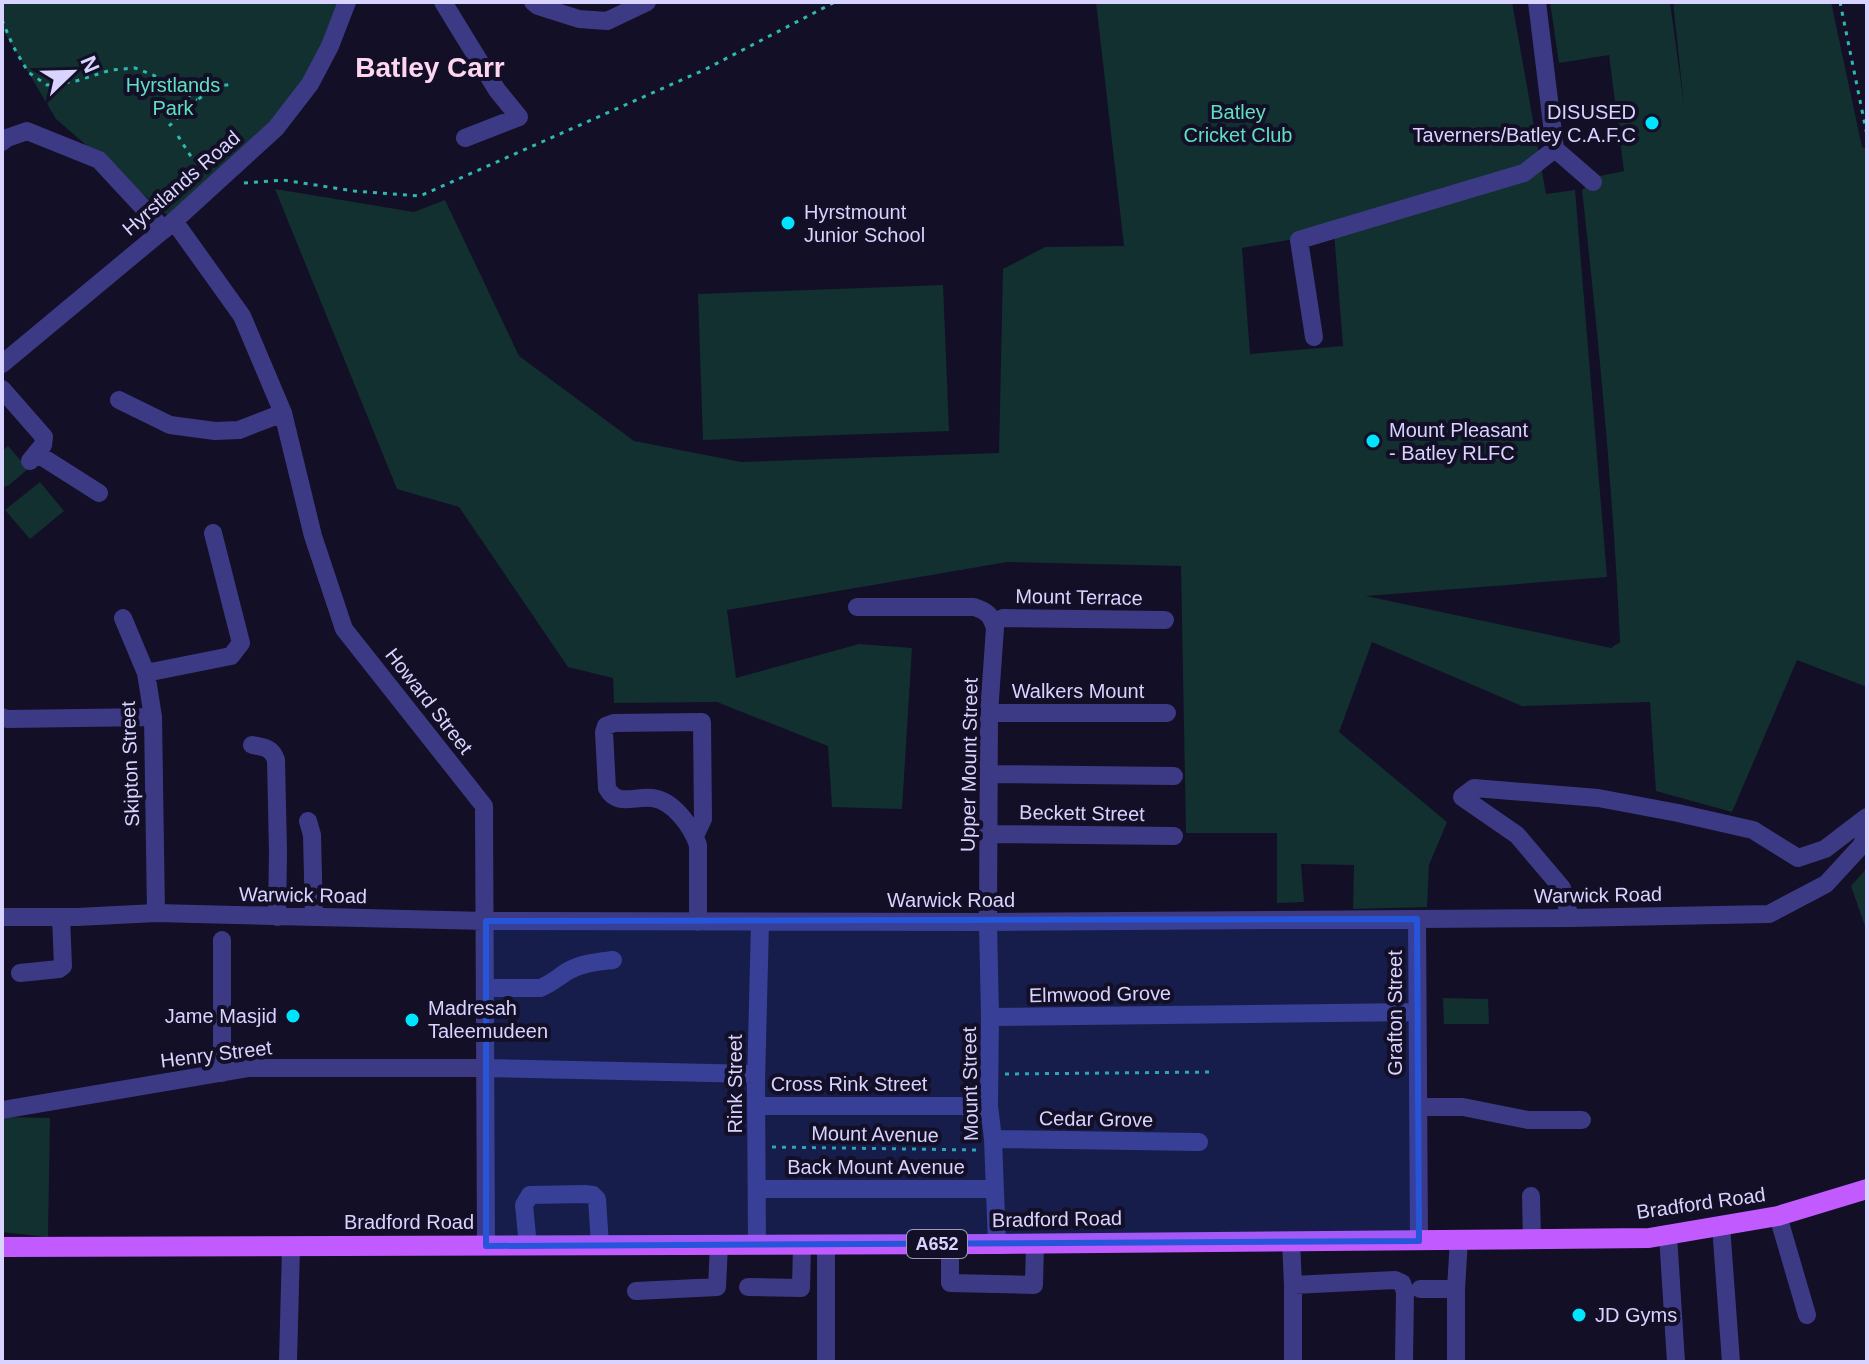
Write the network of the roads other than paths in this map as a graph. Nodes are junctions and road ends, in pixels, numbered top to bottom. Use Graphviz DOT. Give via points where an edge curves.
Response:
graph roads {
  1 [pos="347,2"];
  2 [pos="443,2"];
  3 [pos="533,2"];
  4 [pos="1537,2"];
  5 [pos="636,4"];
  6 [pos="465,138"];
  7 [pos="2,142"];
  8 [pos="1555,149"];
  9 [pos="1593,182"];
  10 [pos="169,225"];
  11 [pos="1314,337"];
  12 [pos="2,364"];
  13 [pos="2,389"];
  14 [pos="119,400"];
  15 [pos="283,413"];
  16 [pos="99,493"];
  17 [pos="213,533"];
  18 [pos="857,607"];
  19 [pos="123,618"];
  20 [pos="992,621"];
  21 [pos="1165,626"];
  22 [pos="146,673"];
  23 [pos="989,713"];
  24 [pos="1167,713"];
  25 [pos="2,717"];
  26 [pos="153,717"];
  27 [pos="252,745"];
  28 [pos="989,774"];
  29 [pos="1174,776"];
  30 [pos="1867,817"];
  31 [pos="308,821"];
  32 [pos="695,826"];
  33 [pos="1867,833"];
  34 [pos="989,834"];
  35 [pos="1174,836"];
  36 [pos="156,913"];
  37 [pos="2,917"];
  38 [pos="61,917"];
  39 [pos="277,917"];
  40 [pos="314,917"];
  41 [pos="1570,918"];
  42 [pos="1417,919"];
  43 [pos="486,921"];
  44 [pos="698,922"];
  45 [pos="988,922"];
  46 [pos="760,923"];
  47 [pos="222,940"];
  48 [pos="613,960"];
  49 [pos="20,973"];
  50 [pos="486,988"];
  51 [pos="1417,1012"];
  52 [pos="990,1017"];
  53 [pos="486,1068"];
  54 [pos="222,1073"];
  55 [pos="756,1074"];
  56 [pos="756,1106"];
  57 [pos="989,1106"];
  58 [pos="1418,1107"];
  59 [pos="2,1110"];
  60 [pos="1582,1120"];
  61 [pos="1199,1142"];
  62 [pos="993,1145"];
  63 [pos="757,1189"];
  64 [pos="995,1189"];
  65 [pos="1867,1189"];
  66 [pos="1531,1196"];
  67 [pos="1778,1216"];
  68 [pos="1721,1226"];
  69 [pos="1668,1235"];
  70 [pos="1459,1239"];
  71 [pos="1532,1239"];
  72 [pos="1291,1241"];
  73 [pos="1419,1241"];
  74 [pos="950,1244"];
  75 [pos="997,1244"];
  76 [pos="1035,1244"];
  77 [pos="600,1245"];
  78 [pos="719,1245"];
  79 [pos="757,1245"];
  80 [pos="802,1245"];
  81 [pos="826,1245"];
  82 [pos="486,1246"];
  83 [pos="528,1246"];
  84 [pos="2,1247"];
  85 [pos="291,1247"];
  86 [pos="1293,1285"];
  87 [pos="748,1287"];
  88 [pos="1420,1289"];
  89 [pos="1456,1289"];
  90 [pos="636,1291"];
  91 [pos="1807,1315"];
  92 [pos="288,1362"];
  93 [pos="826,1362"];
  94 [pos="1293,1362"];
  95 [pos="1404,1362"];
  96 [pos="1456,1362"];
  97 [pos="1676,1362"];
  98 [pos="1731,1362"];
  1 -- 10 [label="street, Hyrstlands Road" via="310,84 276,128"];
  2 -- 6 [label="street" via="519,117"];
  3 -- 5 [label="street" via="579,19 607,21"];
  4 -- 8 [label="street"];
  7 -- 10 [label="street, Howard Street" via="27,131 99,160"];
  8 -- 9 [label="street"];
  8 -- 11 [label="street" via="1524,173 1299,240"];
  10 -- 12 [label="street, Hyrstlands Road"];
  10 -- 15 [label="street, Howard Street" via="242,316"];
  13 -- 16 [label="street" via="44,437 33,457"];
  14 -- 15 [label="street" via="170,425 215,431 239,430"];
  15 -- 43 [label="street, Howard Street" via="313,536 344,629 484,806"];
  17 -- 22 [label="street" via="241,643 231,656"];
  18 -- 20 [label="street, Mount Terrace" via="974,607"];
  19 -- 22 [label="street, Skipton Street"];
  20 -- 21 [label="street, Mount Terrace"];
  20 -- 23 [label="street, Upper Mount Street"];
  22 -- 26 [label="street, Skipton Street"];
  23 -- 24 [label="street, Walkers Mount"];
  23 -- 28 [label="street, Upper Mount Street"];
  25 -- 26 [label="street"];
  26 -- 36 [label="street, Skipton Street"];
  27 -- 39 [label="street" via="269,748 276,760"];
  28 -- 29 [label="street"];
  28 -- 34 [label="street, Upper Mount Street"];
  30 -- 41 [label="street" via="1825,849 1798,858 1753,830 1598,798 1474,788 1462,797 1517,835 1562,888"];
  31 -- 40 [label="street"];
  32 -- 32 [label="street" via="654,798 621,800 611,795 606,726 702,722"];
  32 -- 44 [label="street"];
  33 -- 41 [label="street, Warwick Road" via="1826,884 1769,914"];
  34 -- 35 [label="street, Beckett Street"];
  34 -- 45 [label="street, Upper Mount Street"];
  36 -- 38 [label="street, Warwick Road"];
  36 -- 39 [label="street, Warwick Road"];
  37 -- 38 [label="street, Warwick Road"];
  38 -- 49 [label="street" via="63,966"];
  39 -- 40 [label="street, Warwick Road"];
  40 -- 43 [label="street, Warwick Road"];
  41 -- 42 [label="street, Warwick Road"];
  42 -- 45 [label="street, Warwick Road"];
  42 -- 51 [label="street, Grafton Street"];
  43 -- 44 [label="street, Warwick Road"];
  43 -- 50 [label="street, Howard Street"];
  44 -- 46 [label="street, Warwick Road"];
  45 -- 46 [label="street, Warwick Road"];
  45 -- 52 [label="street, Mount Street"];
  46 -- 55 [label="street, Rink Street"];
  47 -- 54 [label="street"];
  48 -- 50 [label="street" via="578,966 540,988"];
  50 -- 53 [label="street, Howard Street"];
  51 -- 52 [label="street, Elmwood Grove"];
  51 -- 58 [label="street, Grafton Street"];
  52 -- 57 [label="street, Mount Street"];
  53 -- 54 [label="street, Henry Street" via="249,1068"];
  53 -- 55 [label="street, Henry Street"];
  53 -- 82 [label="street, Howard Street"];
  54 -- 59 [label="street, Henry Street"];
  55 -- 56 [label="street, Rink Street"];
  56 -- 57 [label="street, Cross Rink Street"];
  56 -- 63 [label="street, Rink Street"];
  57 -- 62 [label="street, Mount Street"];
  58 -- 60 [label="street" via="1463,1107 1528,1120"];
  58 -- 73 [label="street, Grafton Street"];
  61 -- 62 [label="street, Cedar Grove"];
  62 -- 64 [label="street, Mount Street"];
  63 -- 64 [label="street, Back Mount Avenue"];
  63 -- 79 [label="street, Rink Street"];
  64 -- 75 [label="street, Mount Street"];
  65 -- 67 [label="main road, Bradford Road / A652"];
  66 -- 71 [label="street"];
  67 -- 68 [label="main road, Bradford Road / A652"];
  67 -- 91 [label="street"];
  68 -- 69 [label="main road, Bradford Road / A652"];
  68 -- 98 [label="street"];
  69 -- 71 [label="main road, Bradford Road / A652"];
  69 -- 97 [label="street"];
  70 -- 71 [label="main road, Bradford Road / A652"];
  70 -- 73 [label="main road, Bradford Road / A652"];
  70 -- 89 [label="street"];
  72 -- 73 [label="main road, Bradford Road / A652"];
  72 -- 76 [label="main road, Bradford Road / A652"];
  72 -- 86 [label="street"];
  74 -- 75 [label="main road, Bradford Road / A652"];
  74 -- 76 [label="street" via="950,1283 1034,1285"];
  74 -- 81 [label="main road, Bradford Road / A652"];
  75 -- 76 [label="main road, Bradford Road / A652"];
  77 -- 78 [label="main road, Bradford Road / A652"];
  77 -- 83 [label="main road, Bradford Road / A652"];
  77 -- 83 [label="street" via="593,1195 541,1194 530,1195 524,1205"];
  78 -- 79 [label="main road, Bradford Road / A652"];
  78 -- 90 [label="street" via="717,1287"];
  79 -- 80 [label="main road, Bradford Road / A652"];
  80 -- 81 [label="main road, Bradford Road / A652"];
  80 -- 87 [label="street" via="801,1288"];
  81 -- 93 [label="street"];
  82 -- 83 [label="main road, Bradford Road / A652"];
  82 -- 85 [label="main road, Bradford Road / A652"];
  84 -- 85 [label="main road, Bradford Road / A652"];
  85 -- 92 [label="street"];
  86 -- 94 [label="street"];
  86 -- 95 [label="street" via="1402,1283"];
  88 -- 89 [label="street"];
  89 -- 96 [label="street"];
}
